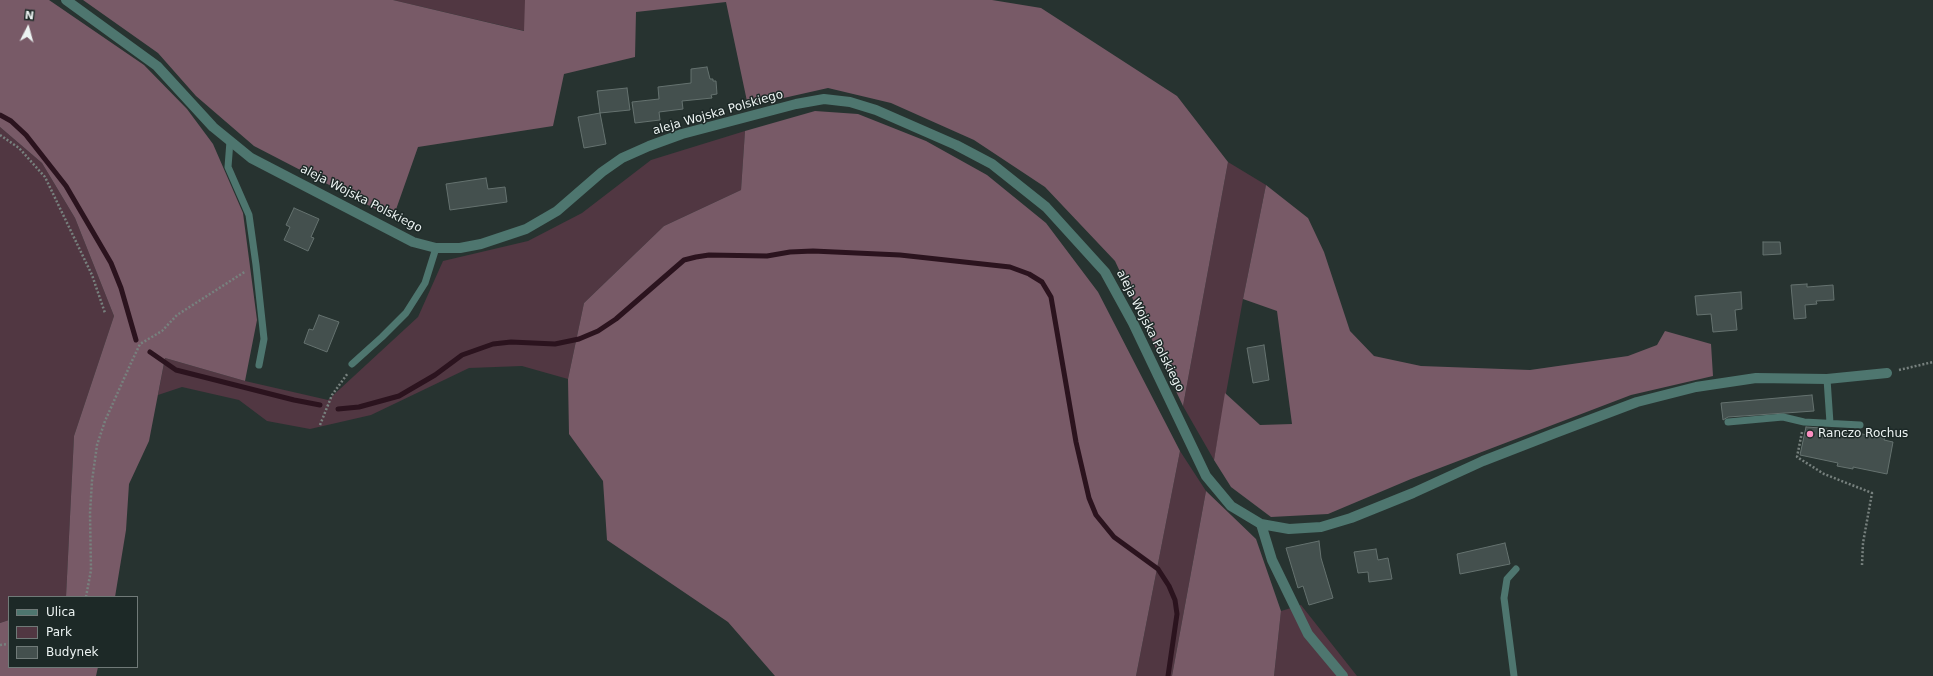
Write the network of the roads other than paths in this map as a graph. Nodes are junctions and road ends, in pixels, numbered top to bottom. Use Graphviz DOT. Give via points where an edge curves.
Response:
graph roads {
  1 [pos="66,0"];
  2 [pos="230,141"];
  3 [pos="436,248"];
  4 [pos="352,364"];
  5 [pos="260,365"];
  6 [pos="1887,373"];
  7 [pos="1827,379"];
  8 [pos="1728,422"];
  9 [pos="1830,423"];
  10 [pos="1860,425"];
  11 [pos="1261,524"];
  12 [pos="1516,569"];
  13 [pos="1343,676"];
  14 [pos="1514,676"];
  1 -- 2 [label="street, aleja Wojska Polskiego" via="157,66 213,127"];
  2 -- 3 [label="street, aleja Wojska Polskiego" via="251,158 413,242"];
  2 -- 5 [label="lane" via="228,167 249,215 256,264 264,339"];
  3 -- 4 [label="lane" via="425,283 406,313"];
  3 -- 11 [label="street, aleja Wojska Polskiego" via="460,248 481,244 526,229 557,211 622,158 682,134 824,99 850,102 876,110 956,145 992,164 1046,207 1105,272 1133,323 1206,476 1232,506"];
  6 -- 7 [label="street"];
  7 -- 9 [label="lane"];
  7 -- 11 [label="street" via="1756,378 1696,387 1637,402 1483,461 1413,493 1328,525 1289,529"];
  8 -- 9 [label="lane" via="1783,417 1804,422"];
  9 -- 10 [label="lane"];
  11 -- 13 [label="street" via="1272,560 1308,634"];
  12 -- 14 [label="lane" via="1507,580 1504,598"];
}
